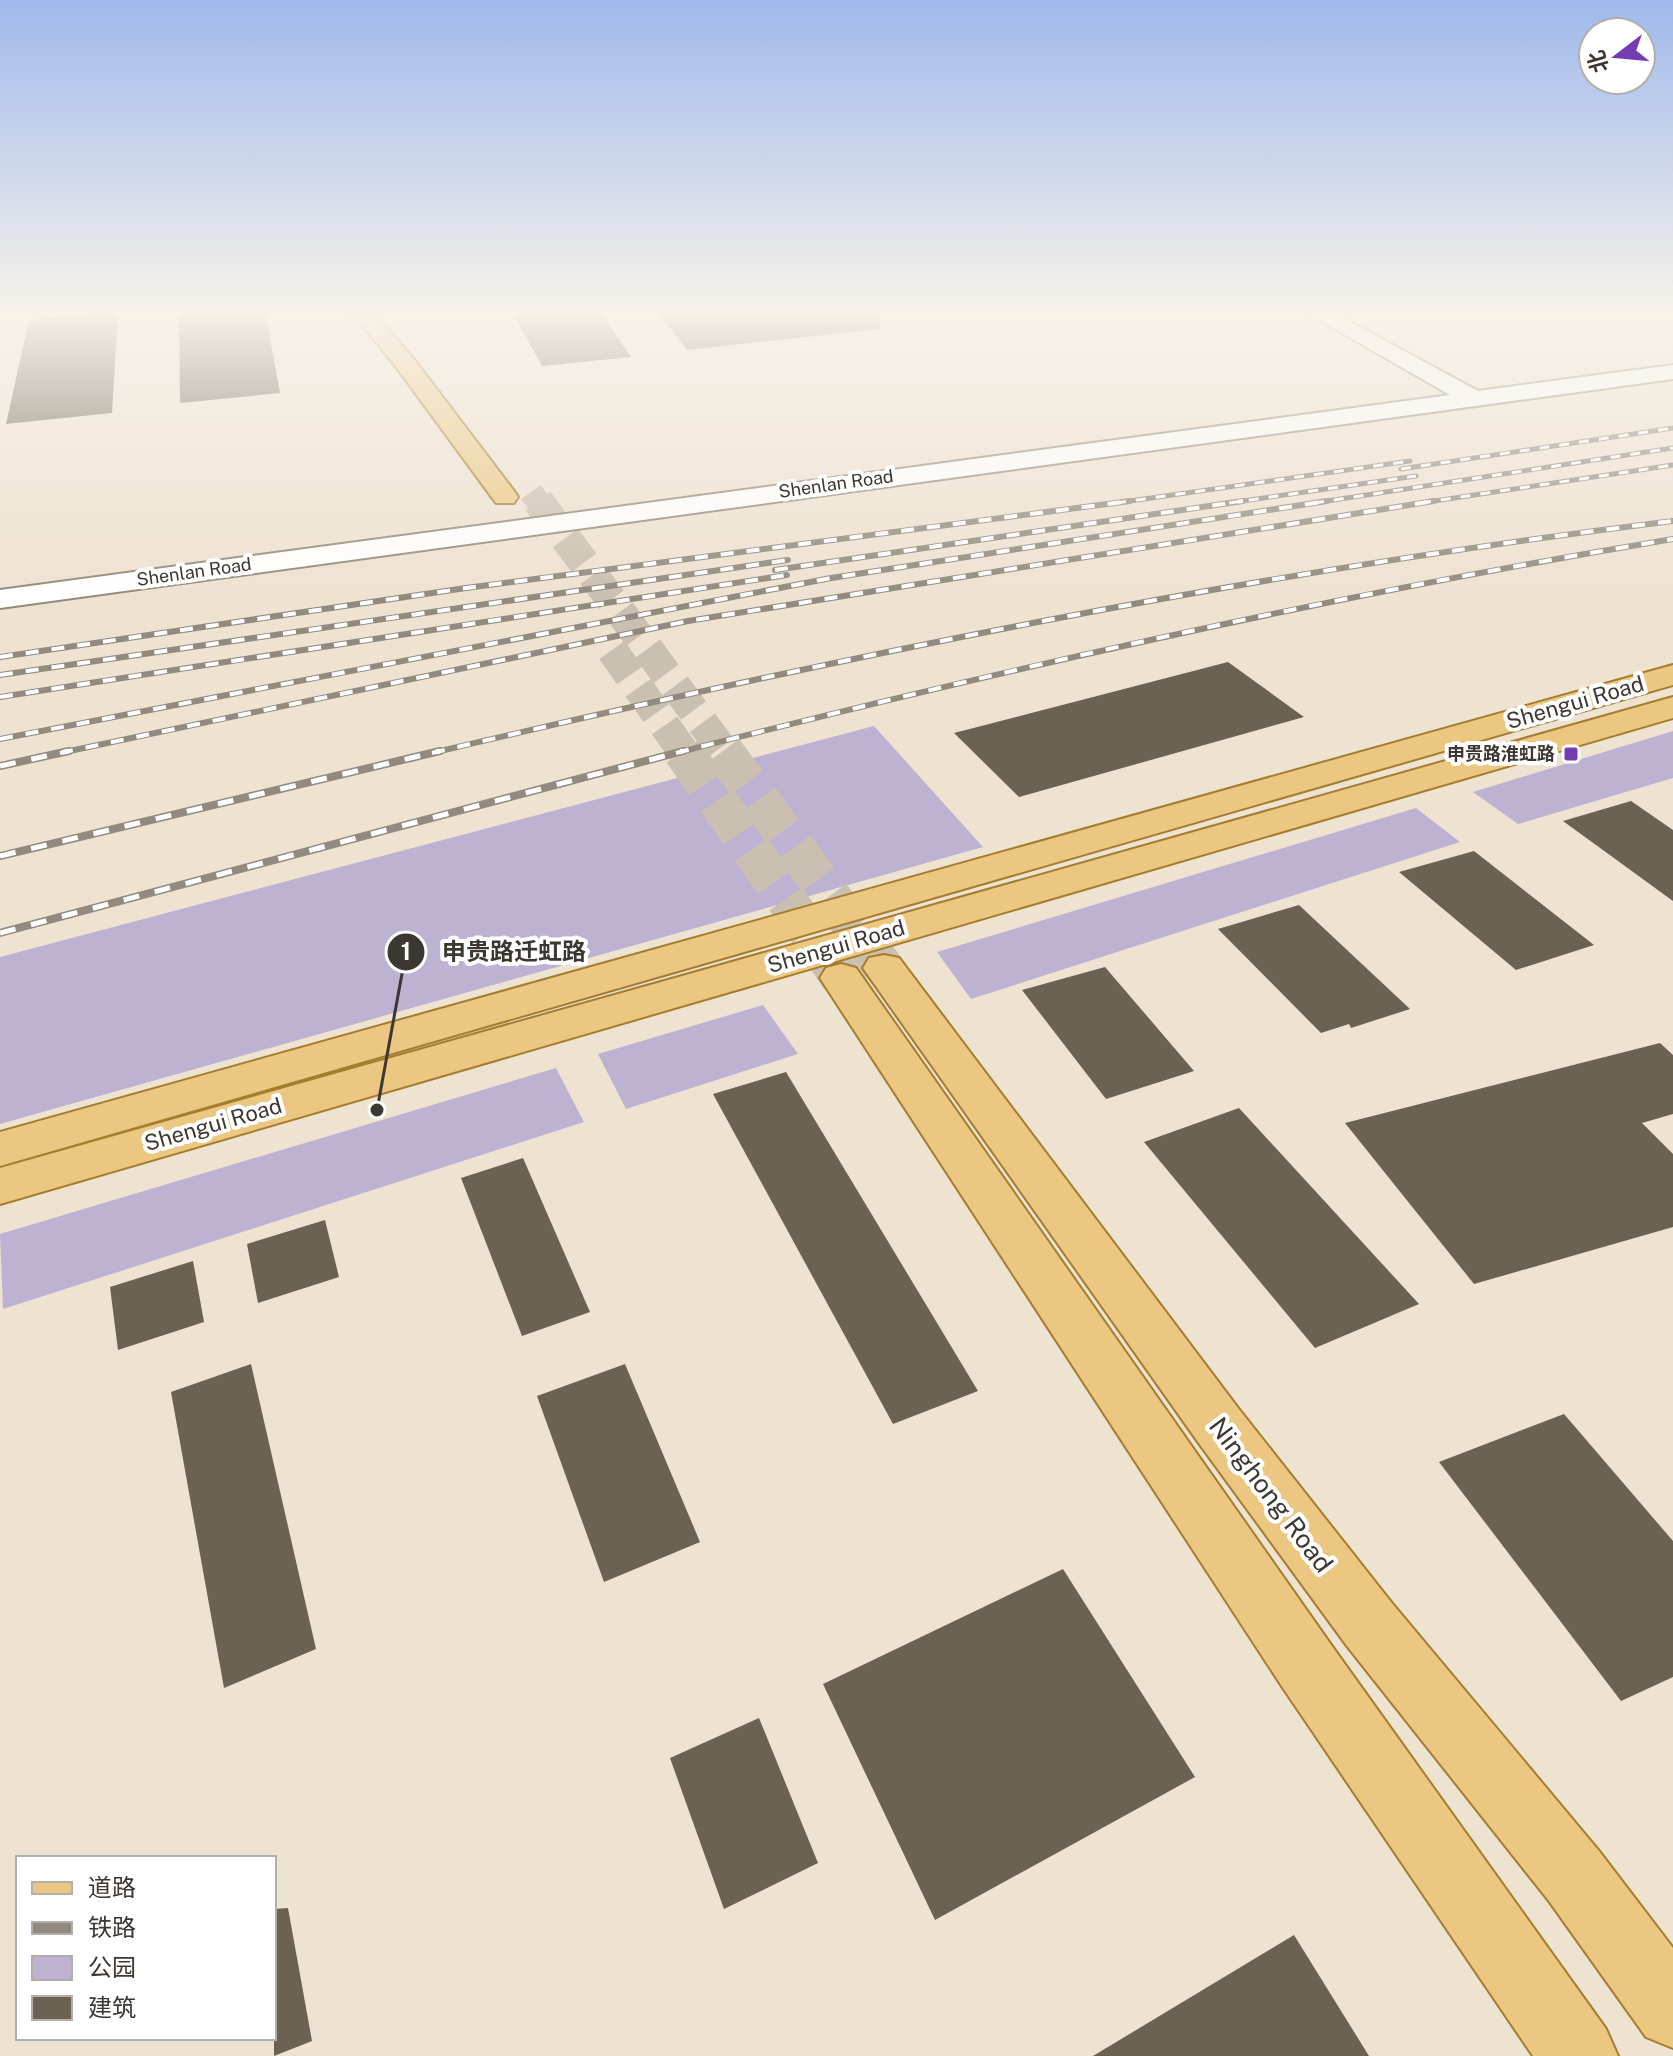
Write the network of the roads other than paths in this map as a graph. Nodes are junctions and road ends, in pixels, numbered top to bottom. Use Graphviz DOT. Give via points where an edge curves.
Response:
graph roads {
  1 [pos="437,406"];
  2 [pos="1415,406"];
  3 [pos="505,497"];
  4 [pos="0,599"];
  5 [pos="1673,675"];
  6 [pos="1673,707"];
  7 [pos="0,1149"];
  8 [pos="0,1186"];
  9 [pos="1673,2010"];
  10 [pos="1579,2056"];
  1 -- 3 [label="main road"];
  2 -- 4 [label="street, Shenlan Road"];
  5 -- 7 [label="main road, Shengui Road"];
  6 -- 8 [label="main road, Shengui Road"];
  9 -- 10 [label="main road, Ninghong Road" via="1574,1876 1378,1636 862,973 1315,1678"];
}
